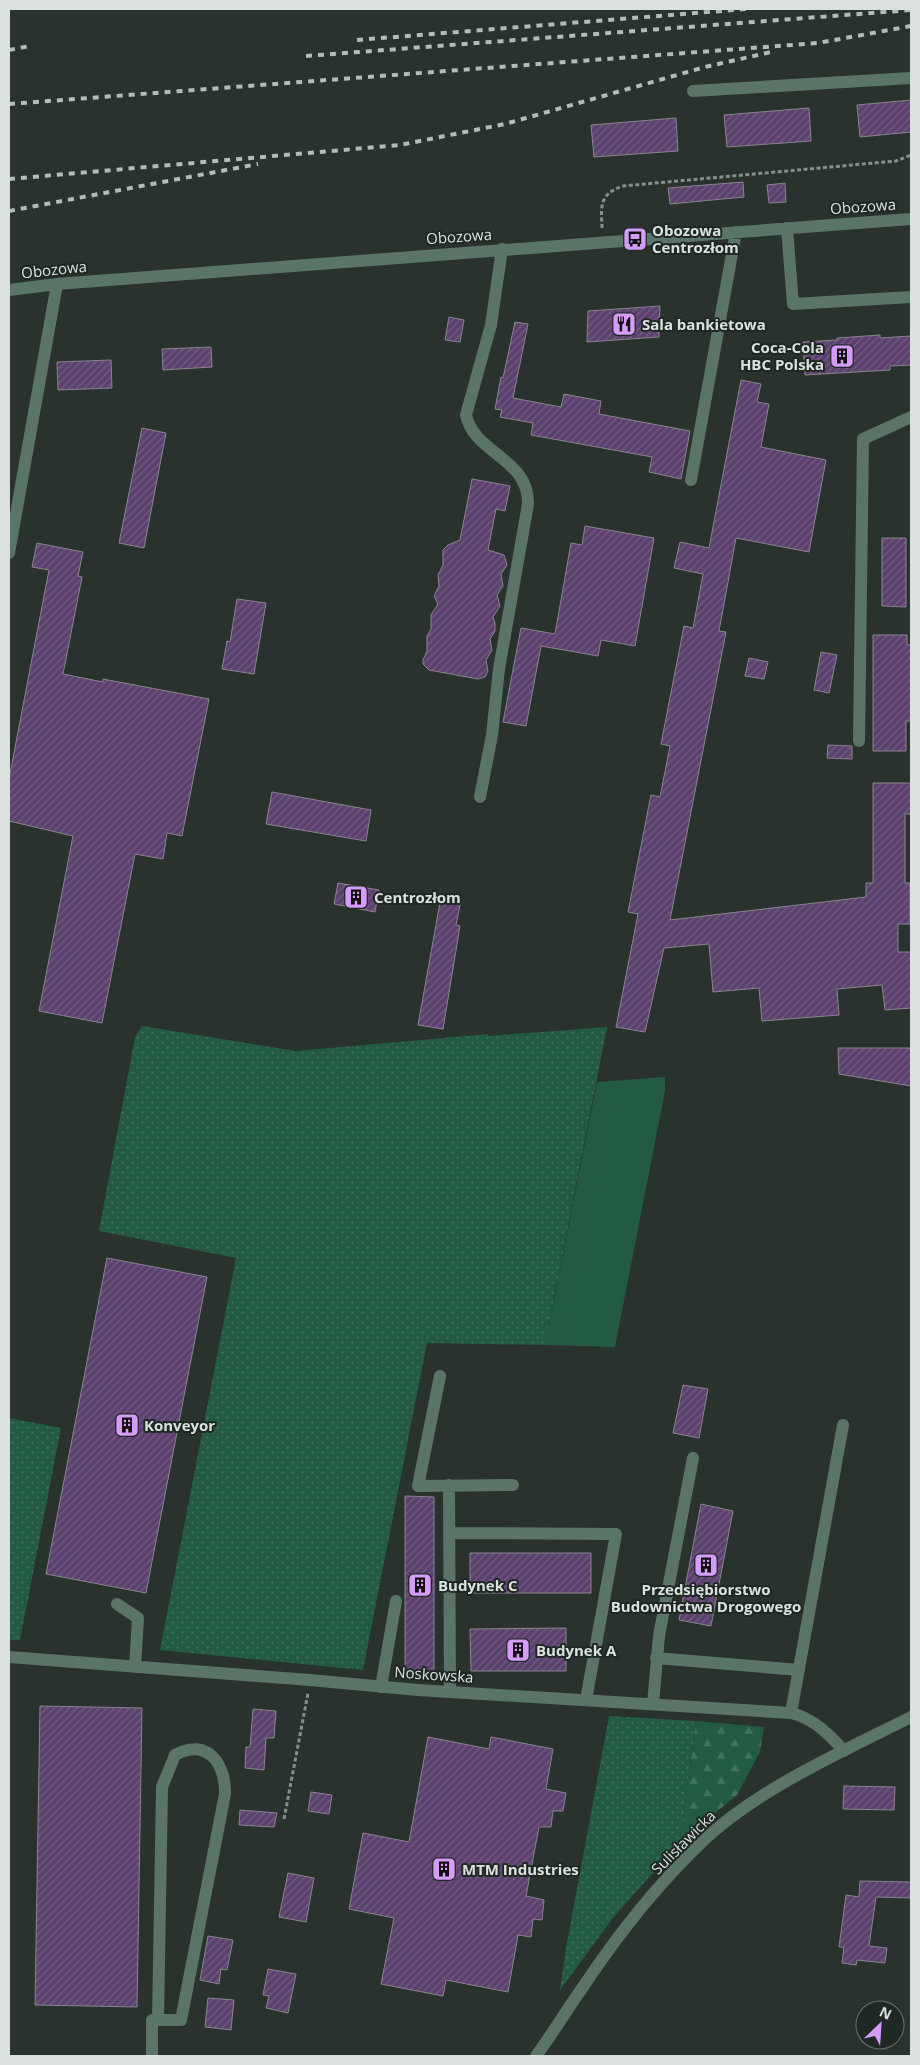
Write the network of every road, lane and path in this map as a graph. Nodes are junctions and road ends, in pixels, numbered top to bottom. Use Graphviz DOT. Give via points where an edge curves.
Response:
graph roads {
  1 [pos="911,78"];
  2 [pos="693,91"];
  3 [pos="911,154"];
  4 [pos="911,219"];
  5 [pos="787,228"];
  6 [pos="736,232"];
  7 [pos="603,241"];
  8 [pos="502,249"];
  9 [pos="57,284"];
  10 [pos="9,290"];
  11 [pos="911,297"];
  12 [pos="911,417"];
  13 [pos="691,480"];
  14 [pos="9,553"];
  15 [pos="859,742"];
  16 [pos="480,797"];
  17 [pos="440,1376"];
  18 [pos="843,1425"];
  19 [pos="693,1458"];
  20 [pos="450,1485"];
  21 [pos="513,1485"];
  22 [pos="450,1533"];
  23 [pos="396,1601"];
  24 [pos="118,1604"];
  25 [pos="9,1658"];
  26 [pos="656,1658"];
  27 [pos="135,1667"];
  28 [pos="799,1670"];
  29 [pos="310,1680"];
  30 [pos="381,1687"];
  31 [pos="450,1692"];
  32 [pos="586,1700"];
  33 [pos="653,1704"];
  34 [pos="791,1713"];
  35 [pos="911,1717"];
  36 [pos="844,1751"];
  37 [pos="284,1819"];
  38 [pos="158,2020"];
  39 [pos="152,2056"];
  40 [pos="536,2056"];
  1 -- 2 [label="street"];
  3 -- 7 [label="path" via="896,161 623,186 604,198 601,212"];
  4 -- 5 [label="street, Obozowa"];
  5 -- 6 [label="street, Obozowa"];
  5 -- 11 [label="street" via="792,304"];
  6 -- 7 [label="street, Obozowa"];
  6 -- 13 [label="street"];
  7 -- 8 [label="street, Obozowa"];
  8 -- 9 [label="street, Obozowa"];
  8 -- 16 [label="street" via="492,318 466,415 471,429 522,478 528,504"];
  9 -- 10 [label="street, Obozowa"];
  9 -- 14 [label="street"];
  12 -- 15 [label="street" via="863,439"];
  17 -- 20 [label="street" via="418,1486"];
  18 -- 28 [label="street"];
  19 -- 26 [label="street"];
  20 -- 21 [label="street"];
  20 -- 22 [label="street"];
  22 -- 31 [label="street"];
  22 -- 32 [label="street" via="616,1534"];
  23 -- 30 [label="street"];
  24 -- 27 [label="street" via="138,1618"];
  25 -- 27 [label="street, Noskowska"];
  26 -- 28 [label="street"];
  26 -- 33 [label="street"];
  27 -- 29 [label="street, Noskowska"];
  28 -- 34 [label="street"];
  29 -- 30 [label="street, Noskowska"];
  29 -- 37 [label="path"];
  30 -- 31 [label="street, Noskowska"];
  31 -- 32 [label="street, Noskowska"];
  32 -- 33 [label="street, Noskowska"];
  33 -- 34 [label="street, Noskowska"];
  34 -- 36 [label="street, Noskowska" via="815,1724"];
  35 -- 36 [label="street, Sulisławicka"];
  36 -- 40 [label="street, Sulisławicka" via="764,1795 703,1840 627,1926"];
  38 -- 38 [label="street" via="181,2020 225,1794 221,1767 200,1750 191,1749 176,1755 162,1787"];
  38 -- 39 [label="street" via="152,2020"];
}
